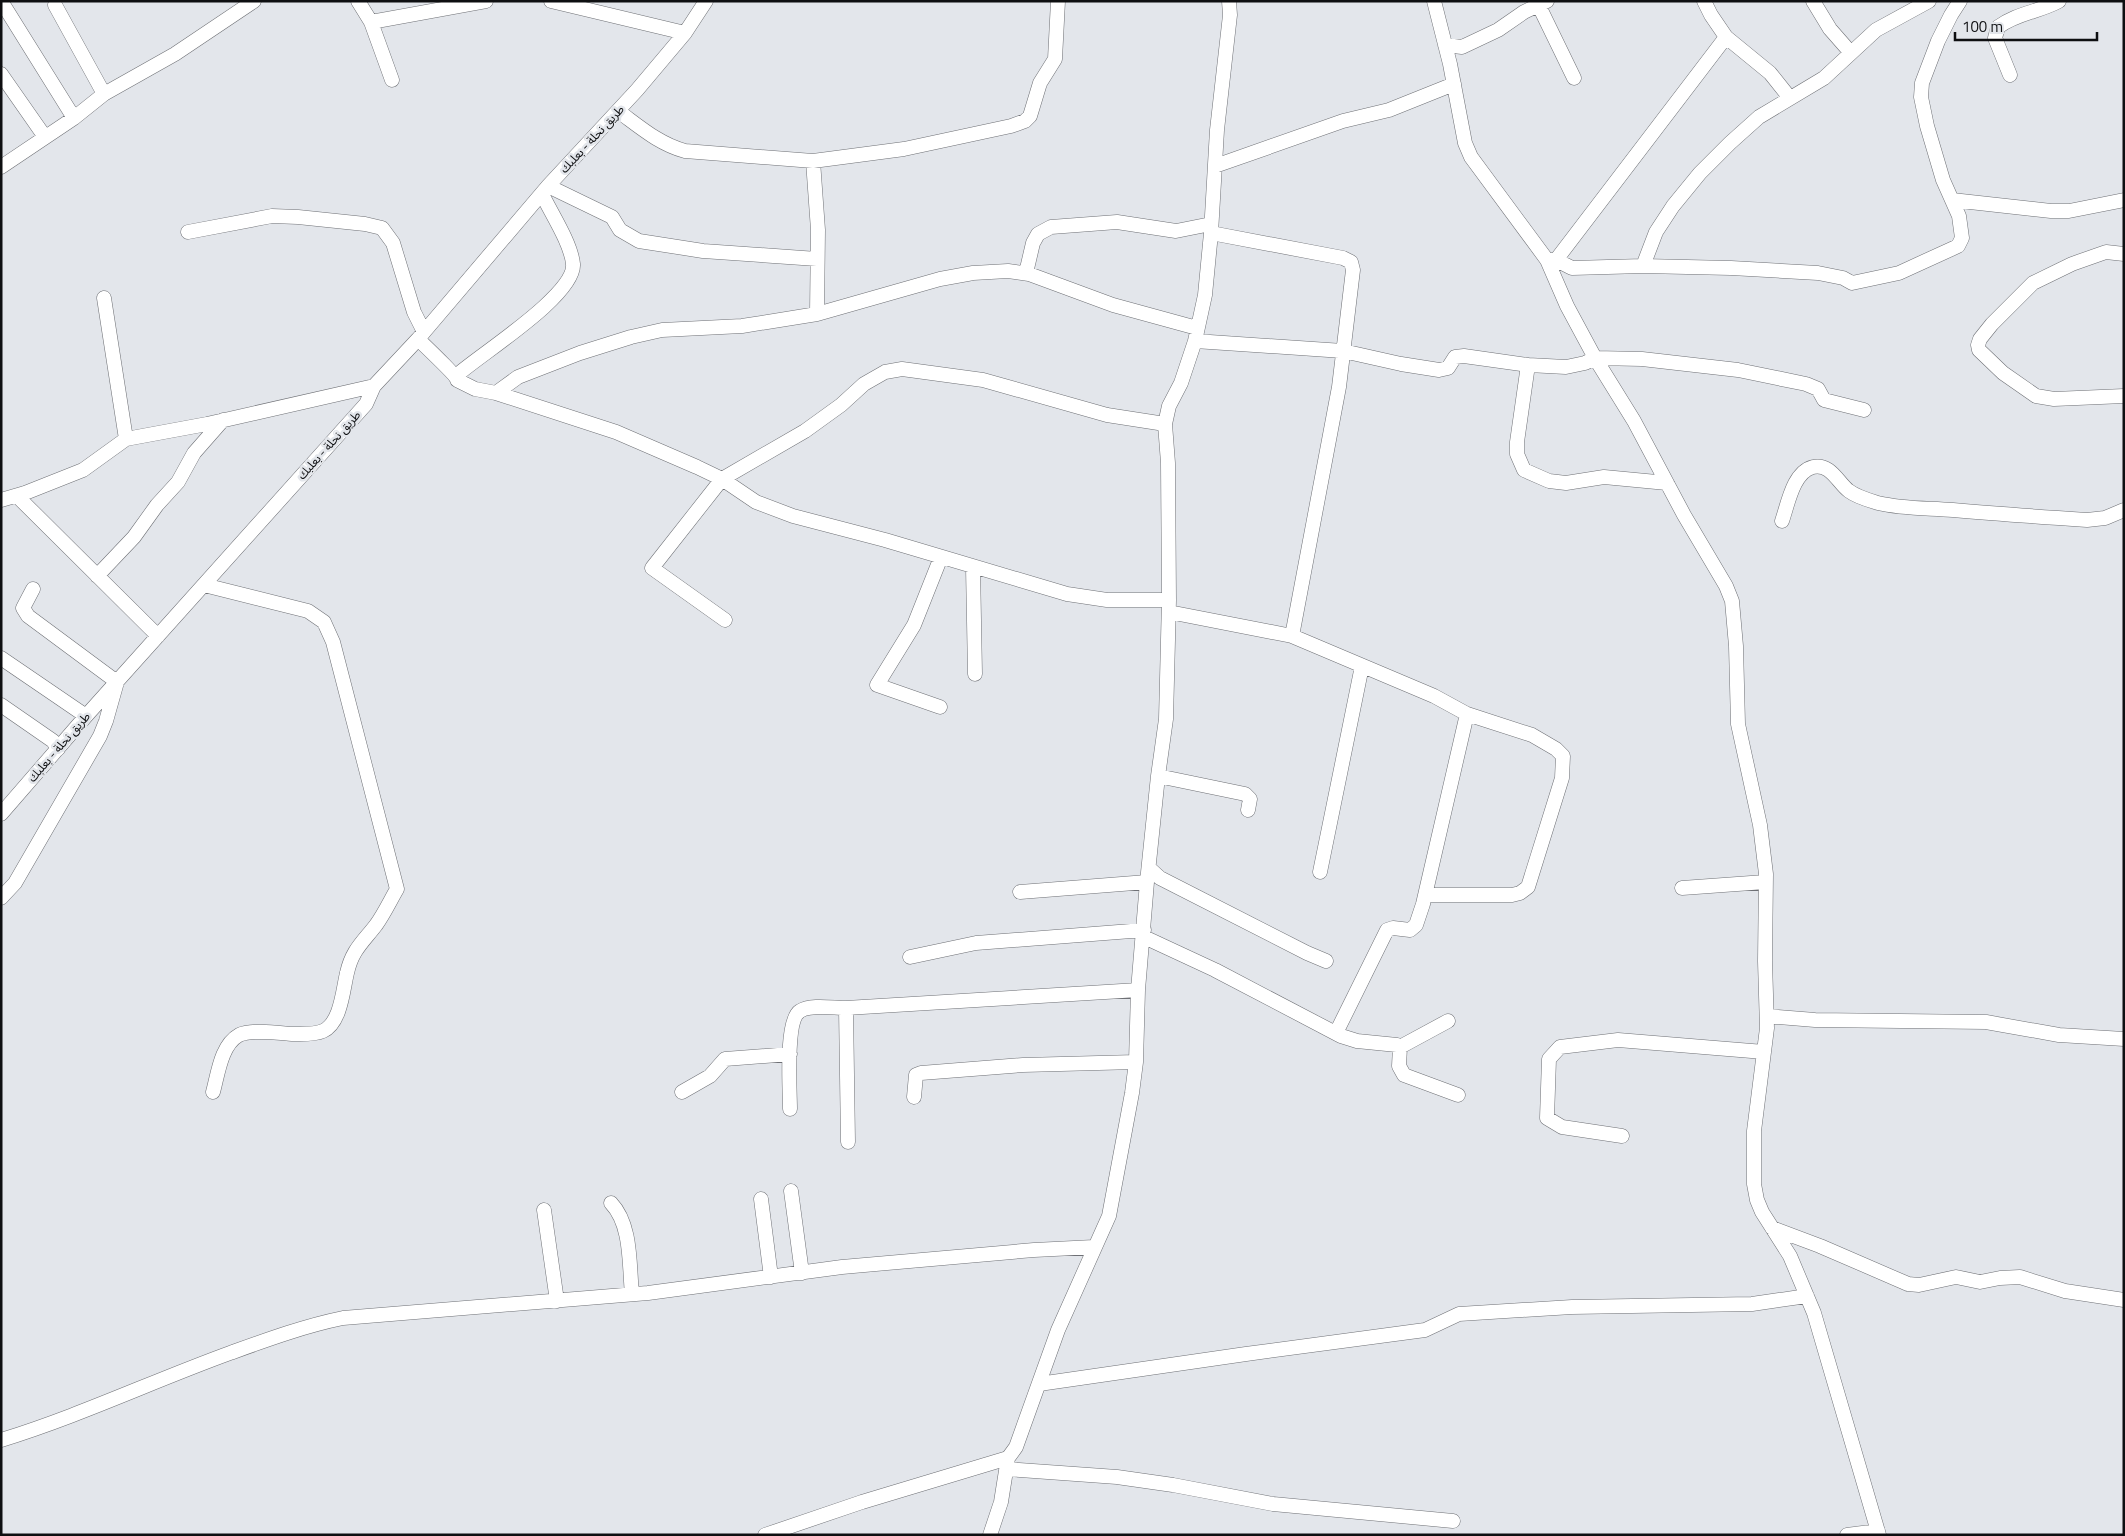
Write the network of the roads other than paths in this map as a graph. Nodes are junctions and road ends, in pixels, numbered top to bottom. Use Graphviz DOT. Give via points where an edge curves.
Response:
graph roads {
  1 [pos="2,1"];
  2 [pos="254,1"];
  3 [pos="358,1"];
  4 [pos="486,1"];
  5 [pos="551,1"];
  6 [pos="706,1"];
  7 [pos="1058,1"];
  8 [pos="1230,1"];
  9 [pos="1434,1"];
  10 [pos="1704,1"];
  11 [pos="1813,1"];
  12 [pos="1929,1"];
  13 [pos="1960,1"];
  14 [pos="2059,1"];
  15 [pos="1543,4"];
  16 [pos="55,5"];
  17 [pos="437,6"];
  18 [pos="371,22"];
  19 [pos="685,33"];
  20 [pos="1726,37"];
  21 [pos="1445,45"];
  22 [pos="1850,53"];
  23 [pos="1,74"];
  24 [pos="2010,75"];
  25 [pos="1574,78"];
  26 [pos="392,80"];
  27 [pos="1454,84"];
  28 [pos="104,94"];
  29 [pos="1790,98"];
  30 [pos="618,111"];
  31 [pos="74,118"];
  32 [pos="45,137"];
  33 [pos="813,161"];
  34 [pos="1215,166"];
  35 [pos="1,167"];
  36 [pos="545,190"];
  37 [pos="1952,200"];
  38 [pos="2124,200"];
  39 [pos="1211,228"];
  40 [pos="188,232"];
  41 [pos="2124,254"];
  42 [pos="817,259"];
  43 [pos="1551,260"];
  44 [pos="1643,266"];
  45 [pos="1026,273"];
  46 [pos="104,298"];
  47 [pos="817,314"];
  48 [pos="1196,334"];
  49 [pos="421,335"];
  50 [pos="1343,352"];
  51 [pos="1595,358"];
  52 [pos="1528,366"];
  53 [pos="456,376"];
  54 [pos="374,386"];
  55 [pos="496,393"];
  56 [pos="2124,396"];
  57 [pos="1864,410"];
  58 [pos="223,420"];
  59 [pos="1164,424"];
  60 [pos="126,439"];
  61 [pos="722,479"];
  62 [pos="1667,483"];
  63 [pos="17,496"];
  64 [pos="1,500"];
  65 [pos="2124,510"];
  66 [pos="1782,521"];
  67 [pos="941,557"];
  68 [pos="973,567"];
  69 [pos="97,576"];
  70 [pos="204,585"];
  71 [pos="32,589"];
  72 [pos="1169,606"];
  73 [pos="725,620"];
  74 [pos="158,636"];
  75 [pos="1292,636"];
  76 [pos="1,658"];
  77 [pos="1362,666"];
  78 [pos="975,674"];
  79 [pos="118,682"];
  80 [pos="1,705"];
  81 [pos="940,707"];
  82 [pos="1467,714"];
  83 [pos="86,716"];
  84 [pos="58,749"];
  85 [pos="1158,776"];
  86 [pos="1248,810"];
  87 [pos="1,814"];
  88 [pos="1149,868"];
  89 [pos="1320,872"];
  90 [pos="1147,882"];
  91 [pos="1765,882"];
  92 [pos="1682,888"];
  93 [pos="1020,892"];
  94 [pos="1425,895"];
  95 [pos="1,898"];
  96 [pos="1144,933"];
  97 [pos="910,957"];
  98 [pos="1326,961"];
  99 [pos="1138,990"];
  100 [pos="846,1008"];
  101 [pos="1767,1016"];
  102 [pos="1448,1021"];
  103 [pos="1336,1033"];
  104 [pos="2124,1039"];
  105 [pos="1400,1047"];
  106 [pos="1764,1052"];
  107 [pos="790,1054"];
  108 [pos="1136,1062"];
  109 [pos="213,1092"];
  110 [pos="682,1092"];
  111 [pos="1458,1095"];
  112 [pos="914,1097"];
  113 [pos="790,1109"];
  114 [pos="1622,1136"];
  115 [pos="848,1142"];
  116 [pos="790,1191"];
  117 [pos="761,1200"];
  118 [pos="611,1203"];
  119 [pos="544,1210"];
  120 [pos="1772,1228"];
  121 [pos="1094,1246"];
  122 [pos="802,1273"];
  123 [pos="770,1277"];
  124 [pos="632,1294"];
  125 [pos="1807,1296"];
  126 [pos="557,1300"];
  127 [pos="2124,1300"];
  128 [pos="1039,1384"];
  129 [pos="1,1440"];
  130 [pos="1008,1464"];
  131 [pos="1453,1521"];
  132 [pos="1879,1533"];
  133 [pos="764,1535"];
  134 [pos="990,1535"];
  135 [pos="1847,1535"];
  1 -- 31 [label="street"];
  2 -- 28 [label="street" via="175,54"];
  3 -- 18 [label="street"];
  4 -- 17 [label="street"];
  5 -- 19 [label="street"];
  6 -- 19 [label="street, طريق نحلة - بعلبك"];
  7 -- 33 [label="street" via="1055,58 1040,83 1030,116 1025,121 904,149"];
  8 -- 34 [label="street"];
  9 -- 21 [label="street"];
  10 -- 20 [label="street"];
  11 -- 22 [label="street"];
  12 -- 22 [label="street" via="1876,30"];
  13 -- 37 [label="street" via="1933,55 1922,83 1921,97 1943,180"];
  14 -- 24 [label="street" via="2044,10 2020,14 1998,27 1995,38"];
  15 -- 21 [label="street" via="1462,47"];
  15 -- 25 [label="street"];
  16 -- 28 [label="street"];
  17 -- 18 [label="street"];
  18 -- 26 [label="street"];
  19 -- 30 [label="street, طريق نحلة - بعلبك"];
  20 -- 29 [label="street" via="1770,74"];
  20 -- 43 [label="street"];
  21 -- 27 [label="street"];
  22 -- 29 [label="street" via="1824,78"];
  23 -- 32 [label="street"];
  27 -- 34 [label="street" via="1388,110 1343,121"];
  27 -- 43 [label="street" via="1465,143 1471,157"];
  28 -- 31 [label="street"];
  29 -- 44 [label="street" via="1759,117 1700,173 1672,206 1656,232"];
  30 -- 33 [label="street" via="657,141 677,149"];
  30 -- 36 [label="street, طريق نحلة - بعلبك"];
  31 -- 32 [label="street"];
  32 -- 35 [label="street"];
  33 -- 42 [label="street"];
  34 -- 39 [label="street"];
  36 -- 42 [label="street" via="612,218 620,230 639,240 703,251"];
  36 -- 49 [label="street, طريق نحلة - بعلبك"];
  36 -- 53 [label="street" via="572,260 570,279 512,335"];
  37 -- 38 [label="street" via="2051,211 2069,211"];
  37 -- 44 [label="street" via="1962,229 1961,242 1899,273 1852,283 1818,273"];
  39 -- 45 [label="street" via="1176,231 1117,222 1052,227 1035,238"];
  39 -- 48 [label="street" via="1205,295"];
  39 -- 50 [label="street" via="1350,262 1353,278"];
  40 -- 49 [label="street" via="272,216 298,216 382,228 393,243"];
  41 -- 56 [label="street" via="2106,252 2033,283 1992,324 1978,345 1979,350 2003,373 2036,396 2054,399"];
  42 -- 47 [label="street"];
  43 -- 44 [label="street" via="1572,268"];
  43 -- 51 [label="street" via="1567,306"];
  45 -- 47 [label="street" via="973,273 940,279"];
  45 -- 48 [label="street"];
  46 -- 60 [label="street"];
  47 -- 55 [label="street" via="742,326 662,330 631,337 518,376"];
  48 -- 50 [label="street"];
  48 -- 59 [label="street"];
  49 -- 53 [label="street" via="440,363"];
  49 -- 54 [label="street, طريق نحلة - بعلبك"];
  50 -- 52 [label="street" via="1439,370 1448,368 1455,357 1464,356"];
  50 -- 75 [label="street"];
  51 -- 52 [label="street" via="1566,367"];
  51 -- 57 [label="street" via="1642,359 1738,370 1816,387 1824,400"];
  51 -- 62 [label="street"];
  52 -- 62 [label="street" via="1517,442 1517,454 1524,470 1558,483 1604,477"];
  53 -- 55 [label="street" via="466,386"];
  54 -- 58 [label="street"];
  54 -- 70 [label="street, طريق نحلة - بعلبك" via="366,404"];
  55 -- 61 [label="street" via="616,432"];
  58 -- 60 [label="street"];
  58 -- 69 [label="street" via="194,453 178,482"];
  59 -- 61 [label="street" via="1107,415 983,380 902,369 874,377 804,431"];
  59 -- 72 [label="street" via="1168,463"];
  60 -- 63 [label="street" via="83,470"];
  61 -- 67 [label="street" via="756,502 775,510"];
  61 -- 73 [label="street" via="652,568"];
  62 -- 91 [label="street" via="1732,601 1738,724 1760,825"];
  63 -- 64 [label="street"];
  63 -- 69 [label="street"];
  65 -- 66 [label="street" via="2105,518 2087,520 1888,506 1856,495 1829,470 1821,467 1802,474"];
  67 -- 68 [label="street"];
  67 -- 81 [label="street" via="914,625 877,685"];
  68 -- 72 [label="street" via="1067,594"];
  68 -- 78 [label="street"];
  69 -- 74 [label="street"];
  70 -- 74 [label="street, طريق نحلة - بعلبك"];
  70 -- 109 [label="street" via="308,611 324,622 333,642 398,889 352,956 342,1001 331,1024 323,1031 305,1034 240,1034 230,1042 223,1056"];
  71 -- 79 [label="street" via="23,608 28,616"];
  72 -- 75 [label="street"];
  72 -- 85 [label="street" via="1166,719"];
  74 -- 79 [label="street, طريق نحلة - بعلبك"];
  75 -- 77 [label="street"];
  76 -- 83 [label="street"];
  77 -- 82 [label="street" via="1434,696"];
  77 -- 89 [label="street"];
  79 -- 83 [label="street, طريق نحلة - بعلبك"];
  79 -- 95 [label="street" via="106,721 88,758 14,883"];
  80 -- 84 [label="street" via="53,741"];
  82 -- 94 [label="street"];
  82 -- 94 [label="street" via="1532,735 1556,749 1563,756 1562,778 1525,890 1512,895"];
  83 -- 84 [label="street, طريق نحلة - بعلبك"];
  84 -- 87 [label="street, طريق نحلة - بعلبك"];
  85 -- 86 [label="street" via="1245,794 1250,799"];
  85 -- 88 [label="street"];
  88 -- 90 [label="street"];
  88 -- 98 [label="street" via="1160,878"];
  90 -- 93 [label="street"];
  90 -- 96 [label="street"];
  91 -- 92 [label="street"];
  91 -- 101 [label="street"];
  94 -- 103 [label="street" via="1414,929 1387,930"];
  96 -- 97 [label="street" via="976,943"];
  96 -- 99 [label="street"];
  96 -- 103 [label="street"];
  99 -- 100 [label="street"];
  99 -- 108 [label="street"];
  100 -- 107 [label="street" via="799,1011 791,1024"];
  100 -- 115 [label="street"];
  101 -- 104 [label="street" via="1815,1020 1986,1022 2059,1035"];
  101 -- 106 [label="street"];
  102 -- 105 [label="street"];
  103 -- 105 [label="street" via="1356,1041"];
  105 -- 111 [label="street" via="1399,1066 1404,1075"];
  106 -- 114 [label="street" via="1618,1040 1560,1046 1549,1059 1548,1118 1562,1127"];
  106 -- 120 [label="street" via="1754,1131 1754,1184 1757,1200"];
  107 -- 110 [label="street" via="725,1060 710,1076"];
  107 -- 113 [label="street"];
  108 -- 112 [label="street" via="1023,1065 921,1073 914,1078"];
  108 -- 121 [label="street" via="1109,1216"];
  116 -- 122 [label="street"];
  117 -- 123 [label="street"];
  118 -- 124 [label="street" via="618,1210 623,1224"];
  119 -- 126 [label="street"];
  120 -- 125 [label="street" via="1790,1256"];
  120 -- 127 [label="street" via="1908,1284 1919,1285 1956,1277 1980,1282 2020,1277 2065,1291"];
  121 -- 122 [label="street"];
  121 -- 128 [label="street"];
  122 -- 123 [label="street"];
  123 -- 124 [label="street"];
  124 -- 126 [label="street"];
  125 -- 128 [label="street" via="1752,1304 1572,1307 1460,1314 1425,1330"];
  125 -- 132 [label="street"];
  126 -- 129 [label="street" via="363,1315 325,1322 254,1344"];
  128 -- 130 [label="street"];
  130 -- 131 [label="street" via="1173,1485 1273,1504"];
  130 -- 133 [label="street" via="862,1502"];
  130 -- 134 [label="street" via="1001,1502"];
  132 -- 135 [label="street"];
}
